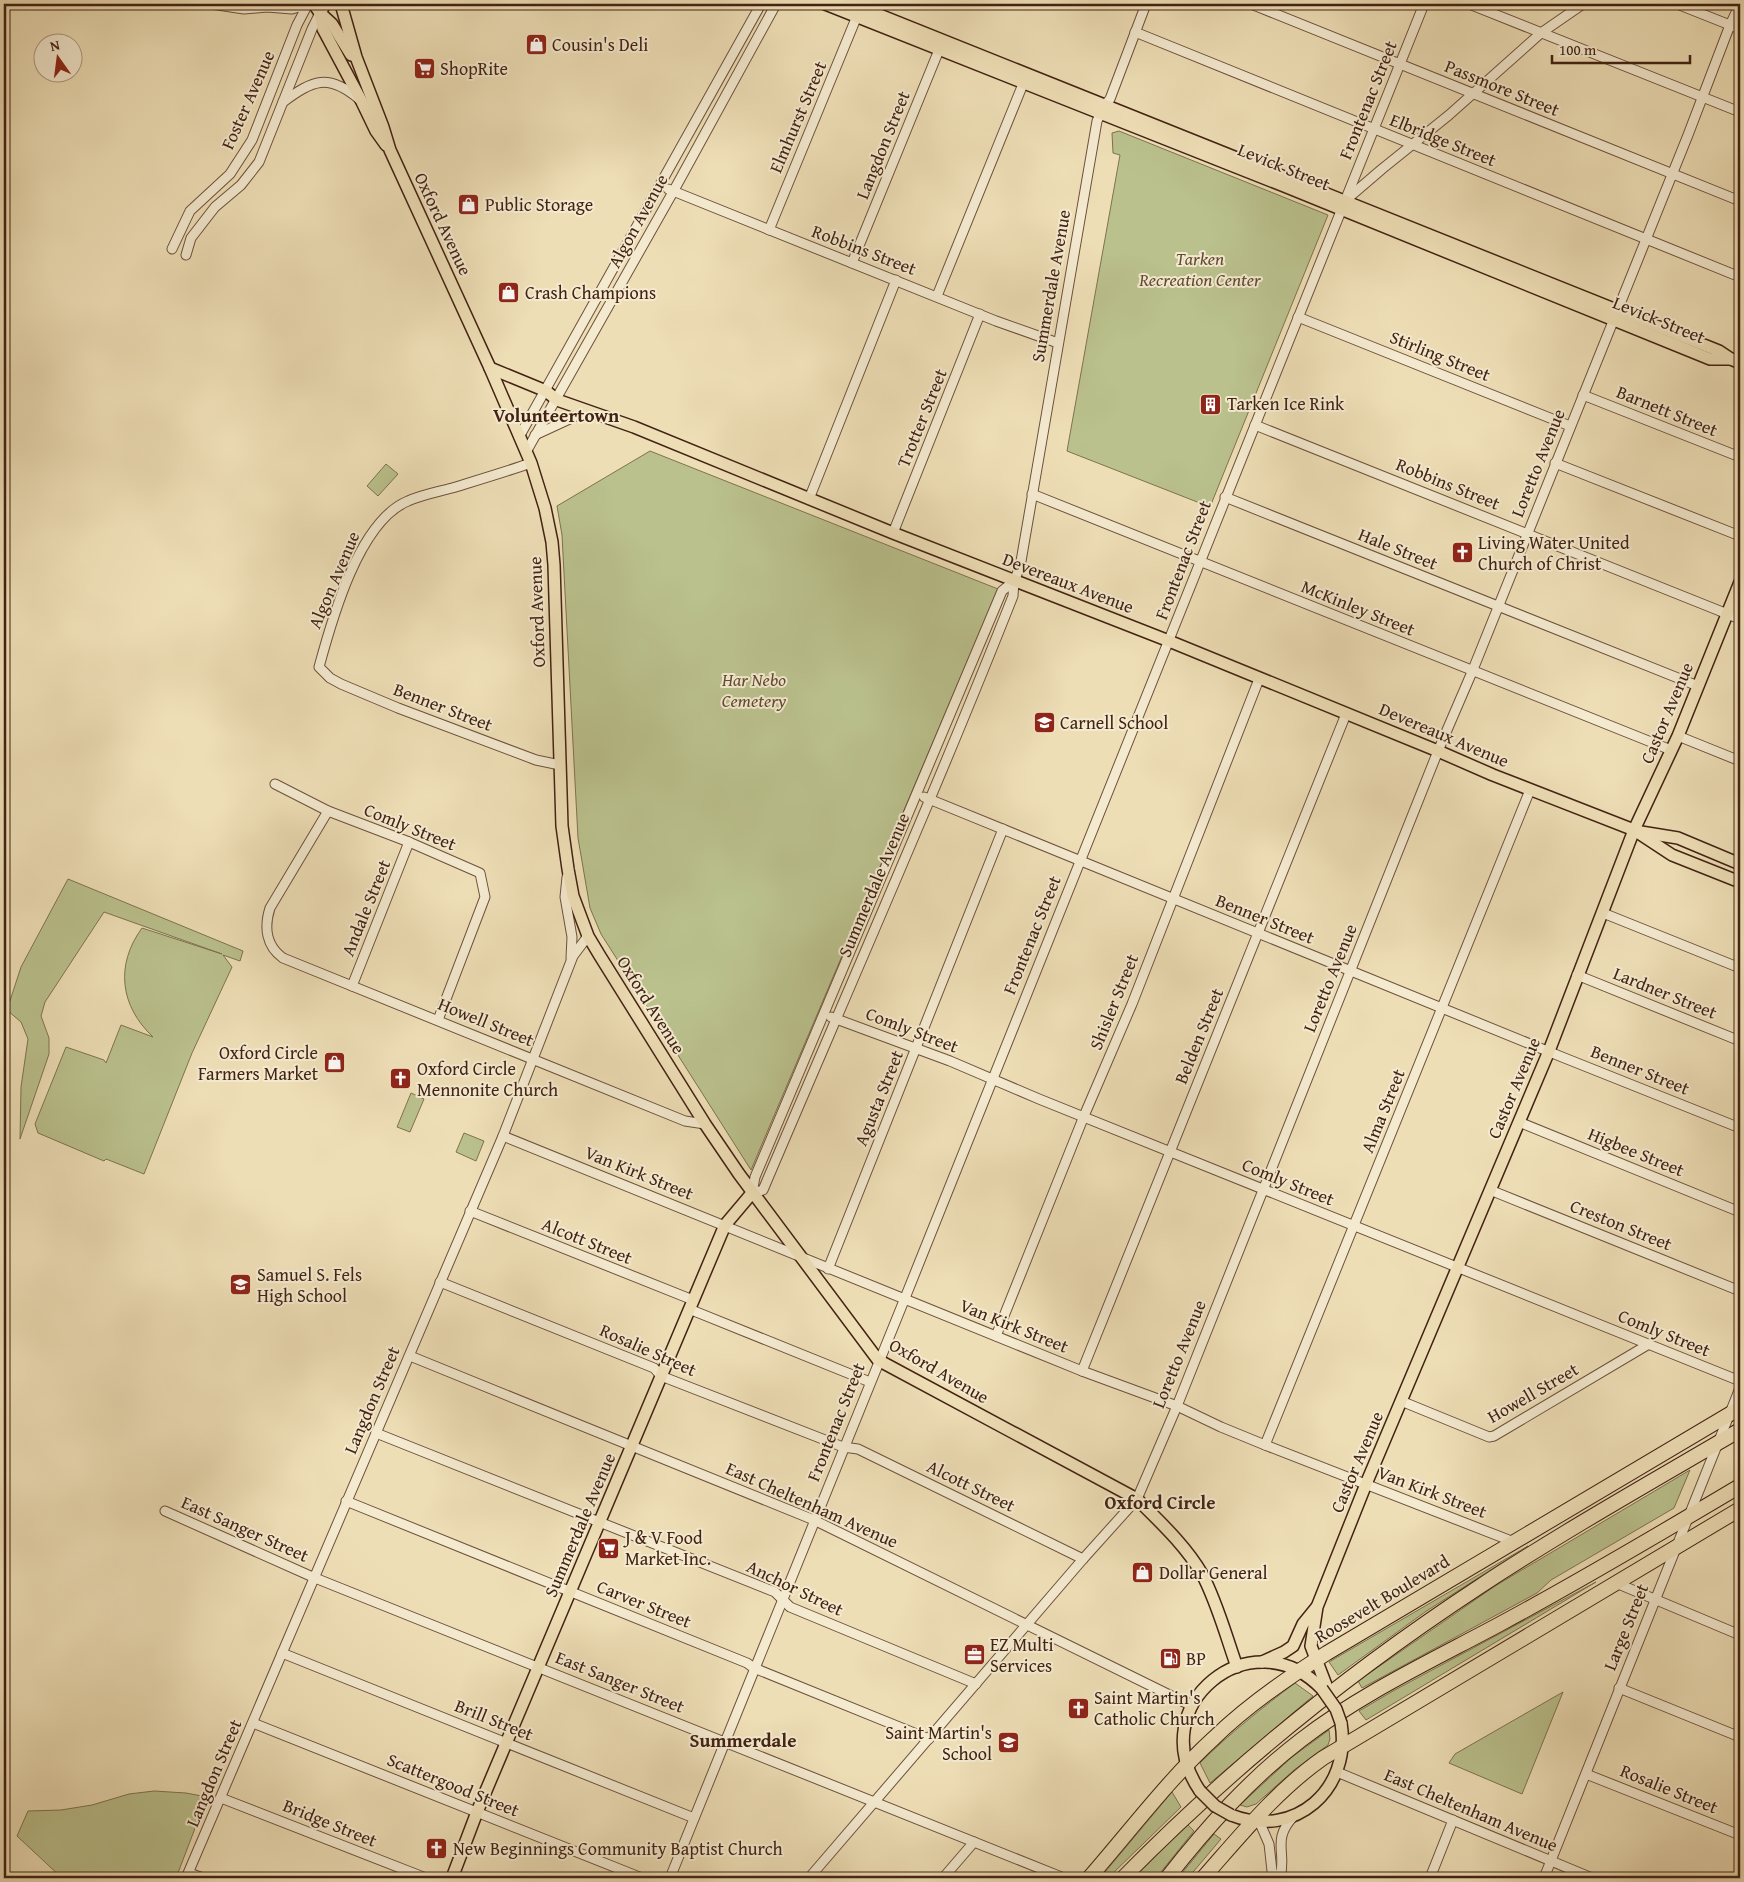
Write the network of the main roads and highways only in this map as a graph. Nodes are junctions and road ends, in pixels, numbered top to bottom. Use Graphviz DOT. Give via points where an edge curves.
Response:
graph roads {
  1 [pos="341,4"];
  2 [pos="825,4"];
  3 [pos="852,4"];
  4 [pos="315,6"];
  5 [pos="941,44"];
  6 [pos="364,81"];
  7 [pos="1103,109"];
  8 [pos="390,150"];
  9 [pos="1735,361"];
  10 [pos="490,368"];
  11 [pos="1740,582"];
  12 [pos="1634,830"];
  13 [pos="1740,864"];
  14 [pos="1740,882"];
  15 [pos="752,1193"];
  16 [pos="1735,1411"];
  17 [pos="1740,1430"];
  18 [pos="1740,1486"];
  19 [pos="1740,1509"];
  20 [pos="1317,1607"];
  21 [pos="1315,1660"];
  22 [pos="1262,1662"];
  23 [pos="1237,1667"];
  24 [pos="1298,1671"];
  25 [pos="1324,1687"];
  26 [pos="1343,1746"];
  27 [pos="1187,1765"];
  28 [pos="1256,1821"];
  29 [pos="452,1878"];
  30 [pos="1090,1878"];
  31 [pos="1122,1878"];
  32 [pos="1167,1878"];
  33 [pos="1203,1878"];
  1 -- 6 [label="main road, Oxford Avenue"];
  2 -- 5 [label="main road, Levick Street"];
  3 -- 5 [label="main road, Levick Street"];
  4 -- 6 [label="main road" via="332,24"];
  4 -- 8 [label="main road, Oxford Avenue" via="323,29 376,131"];
  5 -- 7 [label="main road, Levick Street"];
  5 -- 7 [label="main road, Levick Street" via="1023,84"];
  6 -- 8 [label="main road, Oxford Avenue"];
  7 -- 9 [label="main road, Levick Street" via="1614,315 1719,351"];
  8 -- 10 [label="main road, Oxford Avenue"];
  10 -- 12 [label="main road, Devereaux Avenue" via="546,391 557,400 634,427"];
  10 -- 15 [label="main road, Oxford Avenue" via="538,481 552,542 562,826 573,896 588,936 705,1124"];
  11 -- 12 [label="main road, Castor Avenue" via="1678,736"];
  12 -- 13 [label="main road, Devereaux Avenue" via="1678,838"];
  12 -- 14 [label="main road, Devereaux Avenue" via="1672,855"];
  12 -- 20 [label="main road, Castor Avenue" via="1549,1051"];
  15 -- 23 [label="main road, Oxford Avenue" via="878,1360 1137,1499 1162,1523 1200,1572"];
  15 -- 29 [label="main road, Summerdale Avenue" via="725,1225 506,1742"];
  16 -- 21 [label="highway, Roosevelt Boulevard"];
  17 -- 31 [label="highway" via="1514,1565 1366,1665 1244,1764"];
  18 -- 32 [label="highway" via="1574,1584 1363,1698 1321,1725 1244,1789"];
  19 -- 26 [label="highway"];
  20 -- 21 [label="main road, Castor Avenue" via="1311,1638"];
  20 -- 22 [label="main road, Castor Avenue" via="1303,1624 1293,1646"];
  21 -- 24 [label="highway, Roosevelt Boulevard"];
  21 -- 25 [label="main road, Castor Avenue"];
  22 -- 23 [label="main road"];
  22 -- 24 [label="main road" via="1281,1664"];
  23 -- 27 [label="main road" via="1218,1675 1192,1706 1184,1733"];
  24 -- 25 [label="main road"];
  24 -- 27 [label="highway, Roosevelt Boulevard" via="1237,1717"];
  25 -- 26 [label="main road, bridge" via="1341,1723"];
  26 -- 28 [label="highway" via="1268,1803"];
  26 -- 28 [label="main road" via="1337,1772 1320,1798 1294,1815 1274,1821"];
  27 -- 28 [label="main road, bridge" via="1200,1791 1215,1806 1231,1815"];
  27 -- 30 [label="highway, Roosevelt Boulevard"];
  28 -- 33 [label="highway"];
}
